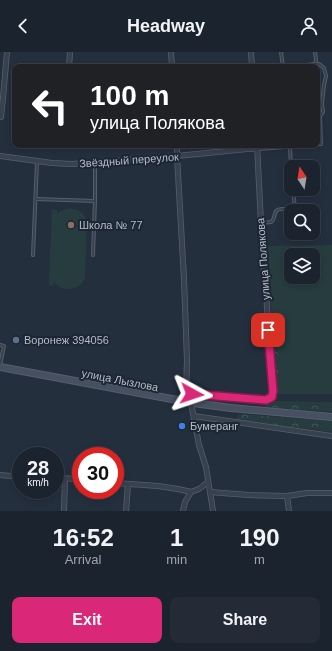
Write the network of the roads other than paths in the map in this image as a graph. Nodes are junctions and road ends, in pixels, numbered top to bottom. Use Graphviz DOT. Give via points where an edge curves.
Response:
graph roads {
  1 [pos="7,52"];
  2 [pos="70,52"];
  3 [pos="171,52"];
  4 [pos="251,52"];
  5 [pos="281,52"];
  6 [pos="315,52"];
  7 [pos="69,64"];
  8 [pos="172,64"];
  9 [pos="252,64"];
  10 [pos="283,64"];
  11 [pos="315,64"];
  12 [pos="319,64"];
  13 [pos="320,65"];
  14 [pos="320,116"];
  15 [pos="320,116"];
  16 [pos="1,117"];
  17 [pos="320,144"];
  18 [pos="177,148"];
  19 [pos="252,148"];
  20 [pos="257,148"];
  21 [pos="290,148"];
  22 [pos="0,156"];
  23 [pos="177,156"];
  24 [pos="291,160"];
  25 [pos="38,161"];
  26 [pos="95,163"];
  27 [pos="293,196"];
  28 [pos="36,199"];
  29 [pos="95,201"];
  30 [pos="261,222"];
  31 [pos="33,255"];
  32 [pos="93,255"];
  33 [pos="0,345"];
  34 [pos="0,366"];
  35 [pos="186,393"];
  36 [pos="182,402"];
  37 [pos="191,403"];
  38 [pos="194,416"];
  39 [pos="332,417"];
  40 [pos="332,436"];
  41 [pos="0,475"];
  42 [pos="12,476"];
  43 [pos="72,478"];
  44 [pos="65,479"];
  45 [pos="208,482"];
  46 [pos="124,484"];
  47 [pos="128,484"];
  48 [pos="191,492"];
  49 [pos="210,492"];
  50 [pos="332,493"];
  51 [pos="287,496"];
  52 [pos="64,511"];
  53 [pos="126,511"];
  54 [pos="183,511"];
  55 [pos="213,511"];
  56 [pos="289,511"];
  1 -- 16 [label="street"];
  2 -- 7 [label="street"];
  3 -- 8 [label="street"];
  4 -- 9 [label="street"];
  5 -- 10 [label="lane"];
  6 -- 11 [label="lane"];
  11 -- 12 [label="lane"];
  13 -- 15 [label="lane" via="324,68 326,76 323,112"];
  14 -- 17 [label="lane"];
  18 -- 23 [label="street"];
  19 -- 23 [label="street, Звёздный переулок"];
  20 -- 30 [label="street, улица Полякова"];
  21 -- 24 [label="lane"];
  22 -- 25 [label="street, Звёздный переулок"];
  23 -- 26 [label="street, Звёздный переулок"];
  23 -- 35 [label="street" via="187,360"];
  25 -- 26 [label="street, Звёздный переулок"];
  25 -- 28 [label="lane"];
  26 -- 29 [label="lane"];
  27 -- 30 [label="lane" via="292,208 279,209 273,220"];
  28 -- 29 [label="lane"];
  28 -- 31 [label="lane"];
  29 -- 32 [label="lane"];
  30 -- 35 [label="street, улица Полякова" via="272,397 266,400"];
  33 -- 34 [label="lane" via="4,346"];
  34 -- 36 [label="main road, улица Лызлова"];
  35 -- 36 [label="street"];
  36 -- 37 [label="main road, улица Лызлова"];
  37 -- 38 [label="street"];
  37 -- 39 [label="main road, улица Лызлова"];
  38 -- 40 [label="street"];
  38 -- 45 [label="street"];
  41 -- 42 [label="street"];
  43 -- 44 [label="street"];
  44 -- 52 [label="street"];
  45 -- 48 [label="street"];
  45 -- 49 [label="street"];
  46 -- 47 [label="street"];
  47 -- 48 [label="street"];
  47 -- 53 [label="street"];
  48 -- 54 [label="street"];
  49 -- 51 [label="street"];
  49 -- 55 [label="street"];
  50 -- 51 [label="street"];
  51 -- 56 [label="street"];
}
